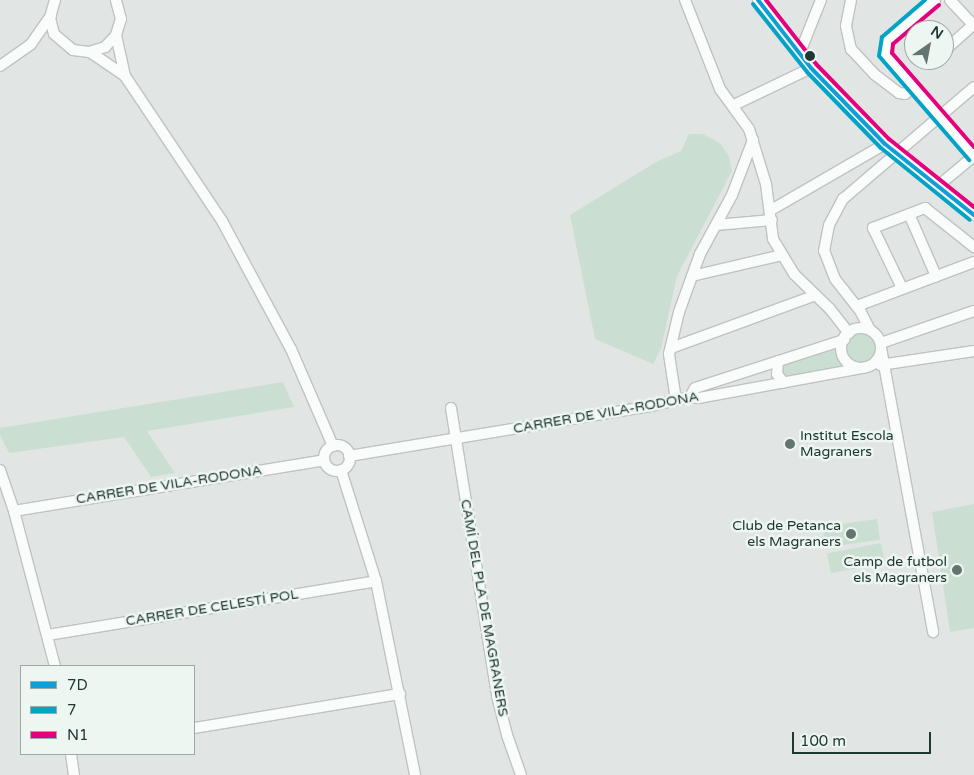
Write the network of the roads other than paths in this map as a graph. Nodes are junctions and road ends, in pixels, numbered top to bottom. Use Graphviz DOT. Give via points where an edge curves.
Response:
graph roads {
  1 [pos="54,0"];
  2 [pos="116,0"];
  3 [pos="124,0"];
  4 [pos="684,0"];
  5 [pos="758,0"];
  6 [pos="821,0"];
  7 [pos="851,0"];
  8 [pos="935,0"];
  9 [pos="950,0"];
  10 [pos="120,10"];
  11 [pos="51,15"];
  12 [pos="974,25"];
  13 [pos="116,35"];
  14 [pos="954,42"];
  15 [pos="90,52"];
  16 [pos="800,55"];
  17 [pos="0,66"];
  18 [pos="811,68"];
  19 [pos="125,76"];
  20 [pos="910,86"];
  21 [pos="974,87"];
  22 [pos="734,105"];
  23 [pos="940,117"];
  24 [pos="753,140"];
  25 [pos="885,144"];
  26 [pos="898,155"];
  27 [pos="974,156"];
  28 [pos="938,186"];
  29 [pos="909,214"];
  30 [pos="771,215"];
  31 [pos="974,215"];
  32 [pos="716,225"];
  33 [pos="974,247"];
  34 [pos="782,255"];
  35 [pos="974,262"];
  36 [pos="692,276"];
  37 [pos="936,276"];
  38 [pos="902,288"];
  39 [pos="816,295"];
  40 [pos="857,306"];
  41 [pos="974,311"];
  42 [pos="870,330"];
  43 [pos="846,336"];
  44 [pos="881,346"];
  45 [pos="671,348"];
  46 [pos="974,351"];
  47 [pos="778,361"];
  48 [pos="885,364"];
  49 [pos="864,368"];
  50 [pos="784,383"];
  51 [pos="690,397"];
  52 [pos="676,400"];
  53 [pos="451,408"];
  54 [pos="455,438"];
  55 [pos="333,446"];
  56 [pos="350,456"];
  57 [pos="324,460"];
  58 [pos="0,470"];
  59 [pos="341,470"];
  60 [pos="14,510"];
  61 [pos="376,581"];
  62 [pos="933,632"];
  63 [pos="48,635"];
  64 [pos="55,665"];
  65 [pos="400,694"];
  66 [pos="195,728"];
  67 [pos="71,755"];
  68 [pos="74,775"];
  69 [pos="415,775"];
  70 [pos="521,775"];
  1 -- 11 [label="street"];
  2 -- 10 [label="street"];
  3 -- 10 [label="street"];
  4 -- 22 [label="street" via="720,89"];
  5 -- 16 [label="street"];
  6 -- 16 [label="street"];
  7 -- 20 [label="street" via="846,26 851,49 874,74 899,93 905,94"];
  8 -- 20 [label="street" via="884,46 887,60"];
  9 -- 12 [label="street"];
  10 -- 13 [label="street"];
  11 -- 15 [label="street" via="51,26 59,41 72,50"];
  11 -- 17 [label="street" via="31,44"];
  12 -- 14 [label="street"];
  13 -- 15 [label="street" via="104,47"];
  13 -- 19 [label="street"];
  15 -- 19 [label="street"];
  16 -- 18 [label="street"];
  18 -- 22 [label="street"];
  18 -- 25 [label="street"];
  19 -- 55 [label="street" via="208,199 246,263 291,349"];
  20 -- 23 [label="street"];
  21 -- 23 [label="street"];
  22 -- 24 [label="street"];
  23 -- 26 [label="street"];
  23 -- 27 [label="street"];
  24 -- 30 [label="street"];
  24 -- 32 [label="street" via="732,195"];
  25 -- 26 [label="street"];
  25 -- 30 [label="street"];
  26 -- 28 [label="street"];
  26 -- 40 [label="street" via="843,199 829,225 824,251 835,279"];
  27 -- 28 [label="street"];
  28 -- 31 [label="street"];
  29 -- 33 [label="street" via="925,208"];
  29 -- 37 [label="street"];
  29 -- 38 [label="street" via="873,228"];
  30 -- 32 [label="street"];
  30 -- 34 [label="street" via="773,239"];
  32 -- 36 [label="street"];
  34 -- 36 [label="street"];
  34 -- 39 [label="street" via="794,274"];
  35 -- 37 [label="street"];
  36 -- 45 [label="street"];
  37 -- 38 [label="street"];
  38 -- 40 [label="street"];
  39 -- 43 [label="street"];
  39 -- 45 [label="street"];
  40 -- 42 [label="street"];
  41 -- 44 [label="street"];
  42 -- 43 [label="street" via="861,328"];
  42 -- 44 [label="street"];
  43 -- 47 [label="street"];
  43 -- 49 [label="street" via="842,353 846,361"];
  44 -- 48 [label="street"];
  44 -- 49 [label="street" via="877,360"];
  45 -- 52 [label="street"];
  46 -- 48 [label="street, CARRER DE VILA-RODONA"];
  47 -- 50 [label="street" via="778,374"];
  47 -- 51 [label="street" via="694,388"];
  48 -- 49 [label="street, CARRER DE VILA-RODONA"];
  48 -- 62 [label="street"];
  49 -- 50 [label="street, CARRER DE VILA-RODONA"];
  50 -- 51 [label="street, CARRER DE VILA-RODONA"];
  51 -- 52 [label="street, CARRER DE VILA-RODONA"];
  52 -- 54 [label="street, CARRER DE VILA-RODONA"];
  53 -- 54 [label="street, CAMÍ DEL PLA DE MAGRANERS"];
  54 -- 56 [label="street, CARRER DE VILA-RODONA"];
  54 -- 70 [label="street, CAMÍ DEL PLA DE MAGRANERS" via="501,714"];
  55 -- 56 [label="street" via="345,448"];
  55 -- 57 [label="street" via="327,450"];
  56 -- 59 [label="street" via="348,464"];
  57 -- 59 [label="street" via="330,469"];
  57 -- 60 [label="street, CARRER DE VILA-RODONA"];
  58 -- 60 [label="street"];
  59 -- 61 [label="street"];
  60 -- 63 [label="street"];
  61 -- 63 [label="street, CARRER DE CELESTÍ POL"];
  61 -- 65 [label="street"];
  63 -- 64 [label="street"];
  65 -- 66 [label="street"];
  65 -- 69 [label="street"];
  67 -- 68 [label="street"];
}
